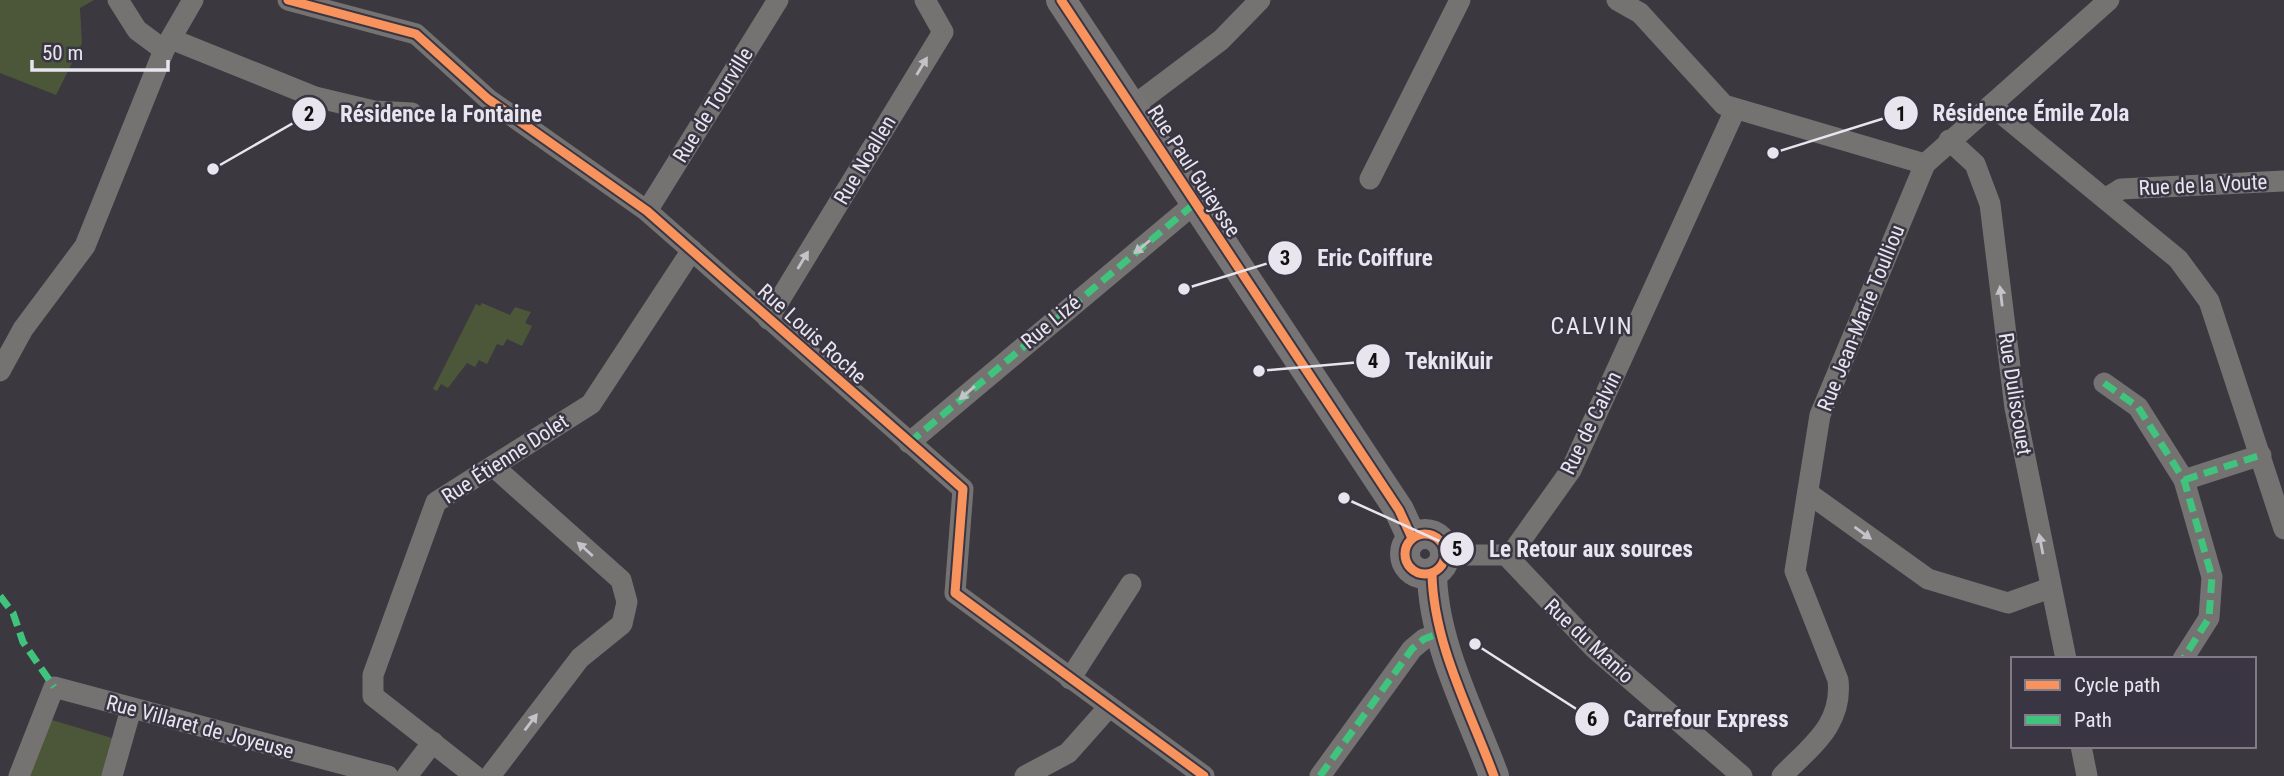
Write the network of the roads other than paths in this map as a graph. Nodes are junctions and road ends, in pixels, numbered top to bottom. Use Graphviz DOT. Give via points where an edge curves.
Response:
graph roads {
  1 [pos="118,0"];
  2 [pos="193,0"];
  3 [pos="288,0"];
  4 [pos="778,0"];
  5 [pos="925,0"];
  6 [pos="1061,0"];
  7 [pos="1260,0"];
  8 [pos="1460,0"];
  9 [pos="1617,0"];
  10 [pos="2109,0"];
  11 [pos="167,45"];
  12 [pos="1991,105"];
  13 [pos="1132,107"];
  14 [pos="1735,110"];
  15 [pos="412,113"];
  16 [pos="1949,140"];
  17 [pos="1925,164"];
  18 [pos="1370,179"];
  19 [pos="2284,181"];
  20 [pos="2105,199"];
  21 [pos="1194,204"];
  22 [pos="647,211"];
  23 [pos="692,250"];
  24 [pos="768,319"];
  25 [pos="0,371"];
  26 [pos="2104,383"];
  27 [pos="909,443"];
  28 [pos="2261,455"];
  29 [pos="493,467"];
  30 [pos="2184,480"];
  31 [pos="1808,493"];
  32 [pos="2284,529"];
  33 [pos="1506,555"];
  34 [pos="1439,564"];
  35 [pos="1131,584"];
  36 [pos="2050,588"];
  37 [pos="1440,633"];
  38 [pos="2066,657"];
  39 [pos="2184,657"];
  40 [pos="1070,679"];
  41 [pos="1108,708"];
  42 [pos="131,709"];
  43 [pos="433,742"];
  44 [pos="2081,748"];
  45 [pos="19,776"];
  46 [pos="112,776"];
  47 [pos="388,776"];
  48 [pos="407,776"];
  49 [pos="475,776"];
  50 [pos="490,776"];
  51 [pos="1025,776"];
  52 [pos="1204,776"];
  53 [pos="1320,776"];
  54 [pos="1494,776"];
  55 [pos="1742,776"];
  56 [pos="1782,776"];
  57 [pos="2087,776"];
  1 -- 11 [label="street" via="137,30"];
  2 -- 11 [label="street"];
  3 -- 22 [label="street, Rue Louis Roche" via="416,34 488,99"];
  4 -- 22 [label="street, Rue de Tourville"];
  24 -- 5 [label="street, Rue Noallen, one-way" via="943,32"];
  6 -- 13 [label="main road, Rue Paul Guieysse"];
  7 -- 13 [label="street" via="1221,40"];
  8 -- 18 [label="street"];
  9 -- 14 [label="street" via="1640,13 1724,104"];
  10 -- 12 [label="street"];
  11 -- 15 [label="street" via="314,97 374,111"];
  11 -- 25 [label="street" via="85,246 23,329"];
  12 -- 16 [label="street"];
  12 -- 20 [label="street"];
  13 -- 21 [label="main road, Rue Paul Guieysse"];
  14 -- 17 [label="street"];
  14 -- 33 [label="street, Rue de Calvin" via="1572,470"];
  16 -- 17 [label="street"];
  36 -- 16 [label="street, Rue Duliscouet, one-way" via="2015,408 1990,204 1975,163"];
  17 -- 31 [label="street, Rue Jean-Marie Toulliou" via="1820,415"];
  19 -- 20 [label="street, Rue de la Voute" via="2120,189"];
  20 -- 28 [label="street" via="2178,258 2209,301"];
  21 -- 27 [label="street, Rue Lizé, one-way"];
  21 -- 34 [label="main road, Rue Paul Guieysse" via="1399,510 1412,538 1406,545 1407,564 1414,571"];
  22 -- 23 [label="street, Rue Louis Roche"];
  23 -- 24 [label="street, Rue Louis Roche"];
  23 -- 29 [label="street, Rue Étienne Dolet" via="591,404"];
  24 -- 27 [label="street, Rue Louis Roche"];
  26 -- 30 [label="street" via="2138,407"];
  27 -- 40 [label="street, Rue Louis Roche" via="963,489 955,593"];
  28 -- 30 [label="street"];
  28 -- 32 [label="street"];
  29 -- 43 [label="street, Rue Étienne Dolet" via="436,502 373,674 373,695"];
  50 -- 29 [label="street, one-way" via="580,658 622,624 627,602 621,580"];
  30 -- 39 [label="street" via="2212,578 2209,618"];
  31 -- 36 [label="street, one-way" via="1928,579 2008,603"];
  31 -- 56 [label="street, Rue Jean-Marie Toulliou" via="1795,571 1838,680 1840,698 1833,723"];
  33 -- 34 [label="street"];
  33 -- 55 [label="street, Rue du Manio" via="1594,648"];
  34 -- 37 [label="main road" via="1433,595"];
  35 -- 40 [label="street"];
  36 -- 38 [label="street, Rue Duliscouet"];
  37 -- 53 [label="street" via="1412,649"];
  37 -- 54 [label="main road"];
  40 -- 41 [label="street, Rue Louis Roche"];
  41 -- 51 [label="street" via="1068,753"];
  41 -- 52 [label="street, Rue Louis Roche"];
  42 -- 45 [label="street, Rue Villaret de Joyeuse" via="54,687"];
  42 -- 46 [label="street"];
  42 -- 47 [label="street, Rue Villaret de Joyeuse"];
  43 -- 48 [label="street"];
  43 -- 49 [label="street"];
  44 -- 57 [label="street"];
}
